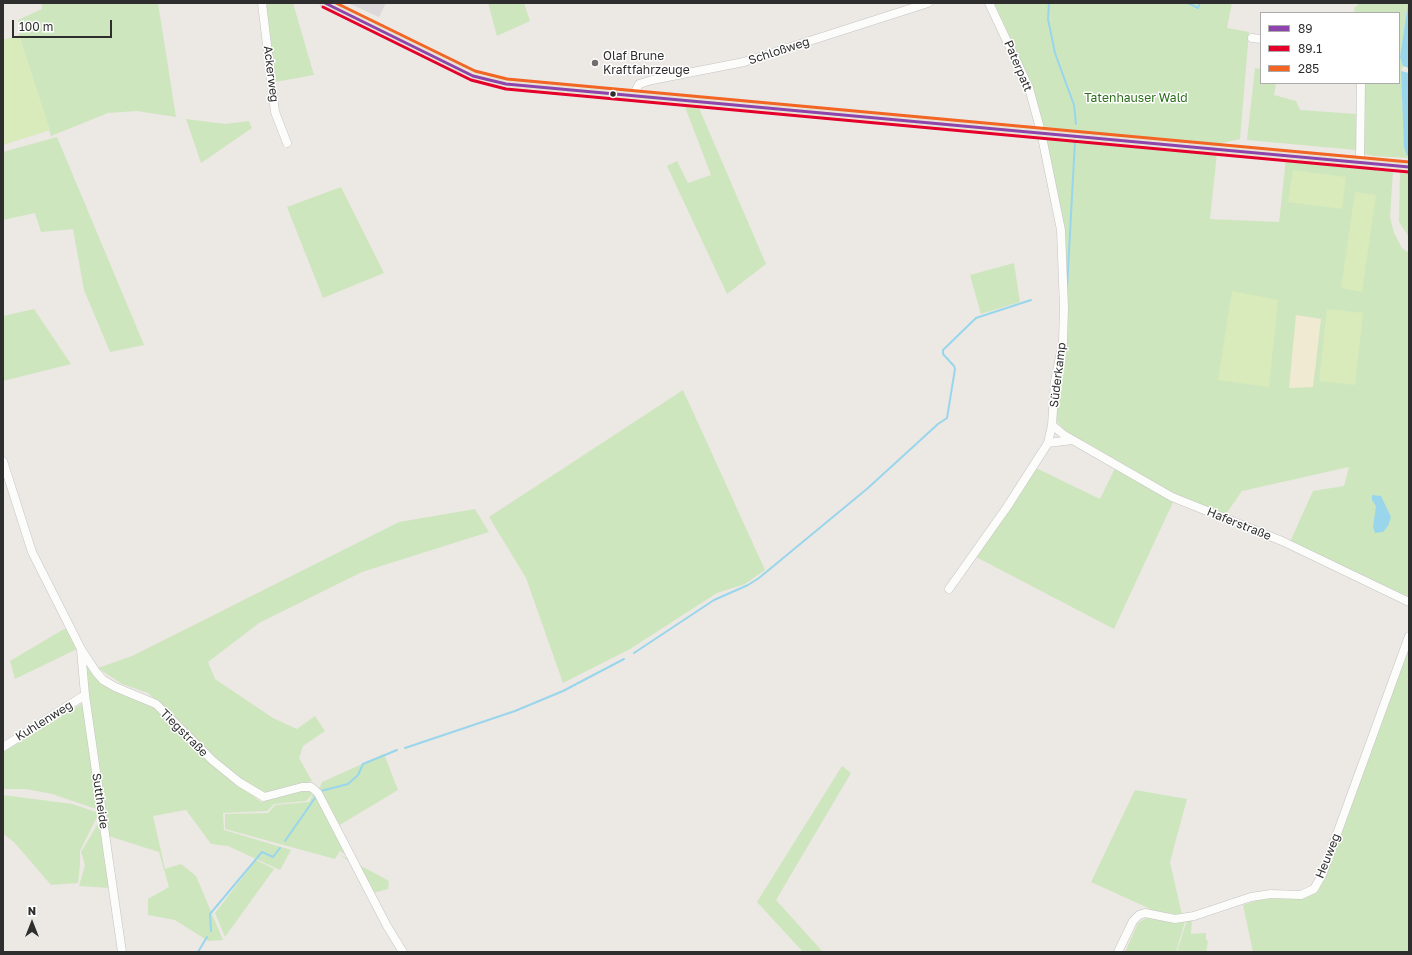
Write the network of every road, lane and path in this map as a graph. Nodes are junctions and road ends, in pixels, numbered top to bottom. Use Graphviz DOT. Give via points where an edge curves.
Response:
graph roads {
  1 [pos="262,3"];
  2 [pos="325,3"];
  3 [pos="928,3"];
  4 [pos="989,3"];
  5 [pos="1252,38"];
  6 [pos="1260,39"];
  7 [pos="1361,84"];
  8 [pos="633,96"];
  9 [pos="1041,132"];
  10 [pos="287,143"];
  11 [pos="1360,161"];
  12 [pos="1409,166"];
  13 [pos="1052,425"];
  14 [pos="1073,440"];
  15 [pos="1048,443"];
  16 [pos="3,461"];
  17 [pos="949,589"];
  18 [pos="1409,602"];
  19 [pos="1409,636"];
  20 [pos="80,649"];
  21 [pos="84,695"];
  22 [pos="3,747"];
  23 [pos="122,952"];
  24 [pos="403,952"];
  25 [pos="1118,952"];
  1 -- 10 [label="street, Ackerweg" via="275,112"];
  2 -- 8 [label="main road" via="488,81"];
  3 -- 8 [label="street, Schloßweg" via="744,62 639,84"];
  4 -- 9 [label="street, Paterpatt" via="1029,88"];
  5 -- 6 [label="street"];
  7 -- 11 [label="street"];
  8 -- 9 [label="main road"];
  9 -- 11 [label="main road"];
  9 -- 13 [label="street, Süderkamp" via="1061,230 1063,277 1063,342 1055,381"];
  11 -- 12 [label="main road"];
  13 -- 14 [label="street, Haferstraße"];
  13 -- 15 [label="street, Süderkamp"];
  14 -- 15 [label="street"];
  14 -- 18 [label="street, Haferstraße" via="1172,497 1282,541"];
  15 -- 17 [label="street, Süderkamp"];
  16 -- 20 [label="street, Tiegstraße" via="32,552"];
  19 -- 25 [label="street, Heuweg" via="1322,875 1314,889 1301,895 1271,894 1251,897 1194,916 1175,919 1139,914 1132,921"];
  20 -- 21 [label="street, Suttheide"];
  20 -- 24 [label="street, Tiegstraße" via="103,680 156,704 212,760 239,782 264,797 302,787 318,792 386,926"];
  21 -- 22 [label="street, Kuhlenweg"];
  21 -- 23 [label="street, Suttheide"];
}
